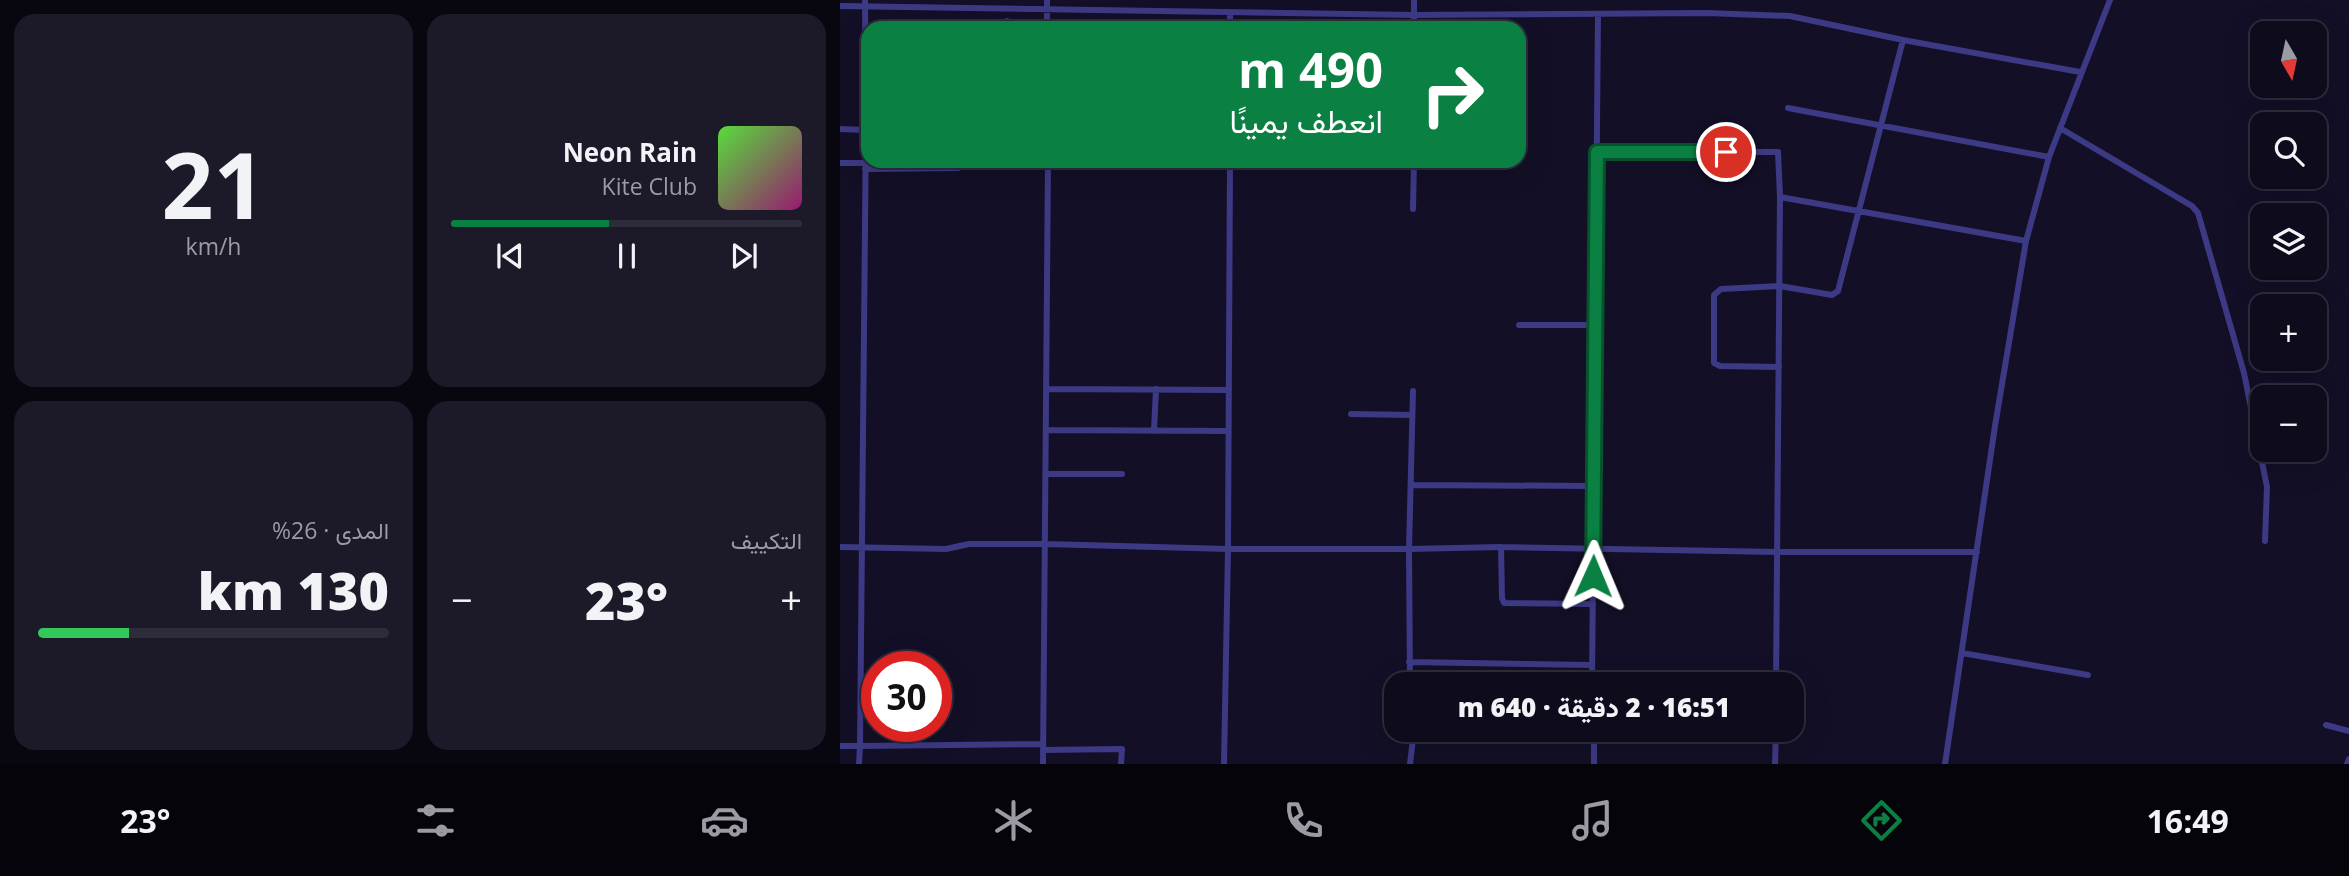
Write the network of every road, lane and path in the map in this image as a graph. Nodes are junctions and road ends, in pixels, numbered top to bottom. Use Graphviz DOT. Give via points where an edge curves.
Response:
graph roads {
  1 [pos="1047,0"];
  2 [pos="1414,0"];
  3 [pos="2110,0"];
  4 [pos="865,3"];
  5 [pos="840,6"];
  6 [pos="1047,9"];
  7 [pos="1230,13"];
  8 [pos="1598,14"];
  9 [pos="1414,15"];
  10 [pos="865,21"];
  11 [pos="1047,21"];
  12 [pos="1230,21"];
  13 [pos="1414,21"];
  14 [pos="1903,40"];
  15 [pos="2080,72"];
  16 [pos="1788,108"];
  17 [pos="1881,125"];
  18 [pos="861,126"];
  19 [pos="2060,128"];
  20 [pos="840,129"];
  21 [pos="1597,152"];
  22 [pos="2049,157"];
  23 [pos="840,163"];
  24 [pos="861,166"];
  25 [pos="865,168"];
  26 [pos="1048,168"];
  27 [pos="1230,168"];
  28 [pos="1414,168"];
  29 [pos="1780,197"];
  30 [pos="1413,209"];
  31 [pos="1860,210"];
  32 [pos="2026,241"];
  33 [pos="1780,286"];
  34 [pos="1520,325"];
  35 [pos="1595,325"];
  36 [pos="1779,367"];
  37 [pos="1047,388"];
  38 [pos="1156,389"];
  39 [pos="1229,390"];
  40 [pos="1413,391"];
  41 [pos="1350,414"];
  42 [pos="1412,415"];
  43 [pos="1046,430"];
  44 [pos="1154,430"];
  45 [pos="1228,431"];
  46 [pos="1046,474"];
  47 [pos="1122,474"];
  48 [pos="1412,485"];
  49 [pos="1594,486"];
  50 [pos="2265,541"];
  51 [pos="1045,544"];
  52 [pos="840,547"];
  53 [pos="862,547"];
  54 [pos="1501,547"];
  55 [pos="1594,548"];
  56 [pos="1228,549"];
  57 [pos="1409,550"];
  58 [pos="1778,552"];
  59 [pos="1977,552"];
  60 [pos="1592,604"];
  61 [pos="1962,653"];
  62 [pos="1409,662"];
  63 [pos="1592,665"];
  64 [pos="1409,672"];
  65 [pos="1592,672"];
  66 [pos="1776,672"];
  67 [pos="2088,675"];
  68 [pos="2326,725"];
  69 [pos="2349,731"];
  70 [pos="1412,742"];
  71 [pos="1594,742"];
  72 [pos="1776,742"];
  73 [pos="840,746"];
  74 [pos="860,746"];
  75 [pos="1043,747"];
  76 [pos="2349,759"];
  77 [pos="859,764"];
  78 [pos="1043,764"];
  79 [pos="1121,764"];
  80 [pos="1224,764"];
  81 [pos="1409,764"];
  82 [pos="1594,764"];
  83 [pos="1775,764"];
  84 [pos="1945,764"];
  85 [pos="2347,764"];
  1 -- 6 [label="street"];
  2 -- 9 [label="street"];
  3 -- 15 [label="street"];
  4 -- 5 [label="street"];
  4 -- 6 [label="street"];
  4 -- 10 [label="street"];
  6 -- 7 [label="street"];
  6 -- 11 [label="street"];
  7 -- 9 [label="street"];
  7 -- 12 [label="street"];
  8 -- 9 [label="street"];
  8 -- 14 [label="street" via="1790,16"];
  8 -- 21 [label="street"];
  9 -- 13 [label="street"];
  14 -- 15 [label="street"];
  14 -- 17 [label="street"];
  15 -- 19 [label="street"];
  16 -- 17 [label="street"];
  17 -- 22 [label="street"];
  17 -- 31 [label="street"];
  18 -- 20 [label="street"];
  19 -- 22 [label="street"];
  19 -- 50 [label="street" via="2198,213 2244,373 2267,487"];
  21 -- 29 [label="street" via="1778,152"];
  21 -- 35 [label="street"];
  22 -- 32 [label="street"];
  23 -- 24 [label="street"];
  25 -- 53 [label="street"];
  26 -- 37 [label="street"];
  27 -- 39 [label="street"];
  28 -- 30 [label="street"];
  29 -- 31 [label="street"];
  29 -- 33 [label="street"];
  31 -- 32 [label="street"];
  31 -- 33 [label="street" via="1838,291 1832,295"];
  32 -- 59 [label="street"];
  33 -- 36 [label="street"];
  33 -- 36 [label="street" via="1715,292 1713,360 1720,366"];
  34 -- 35 [label="street"];
  35 -- 49 [label="street"];
  36 -- 58 [label="street"];
  37 -- 38 [label="street"];
  37 -- 43 [label="street"];
  38 -- 39 [label="street"];
  38 -- 44 [label="street"];
  39 -- 45 [label="street"];
  40 -- 42 [label="street"];
  41 -- 42 [label="street"];
  42 -- 48 [label="street"];
  43 -- 44 [label="street"];
  43 -- 46 [label="street"];
  44 -- 45 [label="street"];
  45 -- 56 [label="street"];
  46 -- 47 [label="street"];
  46 -- 51 [label="street"];
  48 -- 49 [label="street"];
  48 -- 57 [label="street"];
  49 -- 55 [label="street"];
  51 -- 53 [label="street"];
  51 -- 56 [label="street"];
  51 -- 75 [label="street"];
  52 -- 53 [label="street"];
  53 -- 74 [label="street"];
  54 -- 55 [label="street"];
  54 -- 57 [label="street"];
  54 -- 60 [label="street" via="1504,603"];
  55 -- 58 [label="street"];
  55 -- 60 [label="street"];
  56 -- 57 [label="street"];
  56 -- 80 [label="street"];
  57 -- 62 [label="street"];
  58 -- 59 [label="street"];
  58 -- 66 [label="street"];
  59 -- 61 [label="street"];
  60 -- 63 [label="street"];
  61 -- 67 [label="street"];
  61 -- 84 [label="street"];
  62 -- 63 [label="street"];
  62 -- 64 [label="street"];
  63 -- 65 [label="street"];
  68 -- 69 [label="street"];
  70 -- 81 [label="street"];
  71 -- 82 [label="street"];
  72 -- 83 [label="street"];
  73 -- 74 [label="street"];
  74 -- 75 [label="street"];
  74 -- 77 [label="street"];
  75 -- 78 [label="street"];
  75 -- 79 [label="street" via="1122,749"];
  76 -- 85 [label="street"];
}
